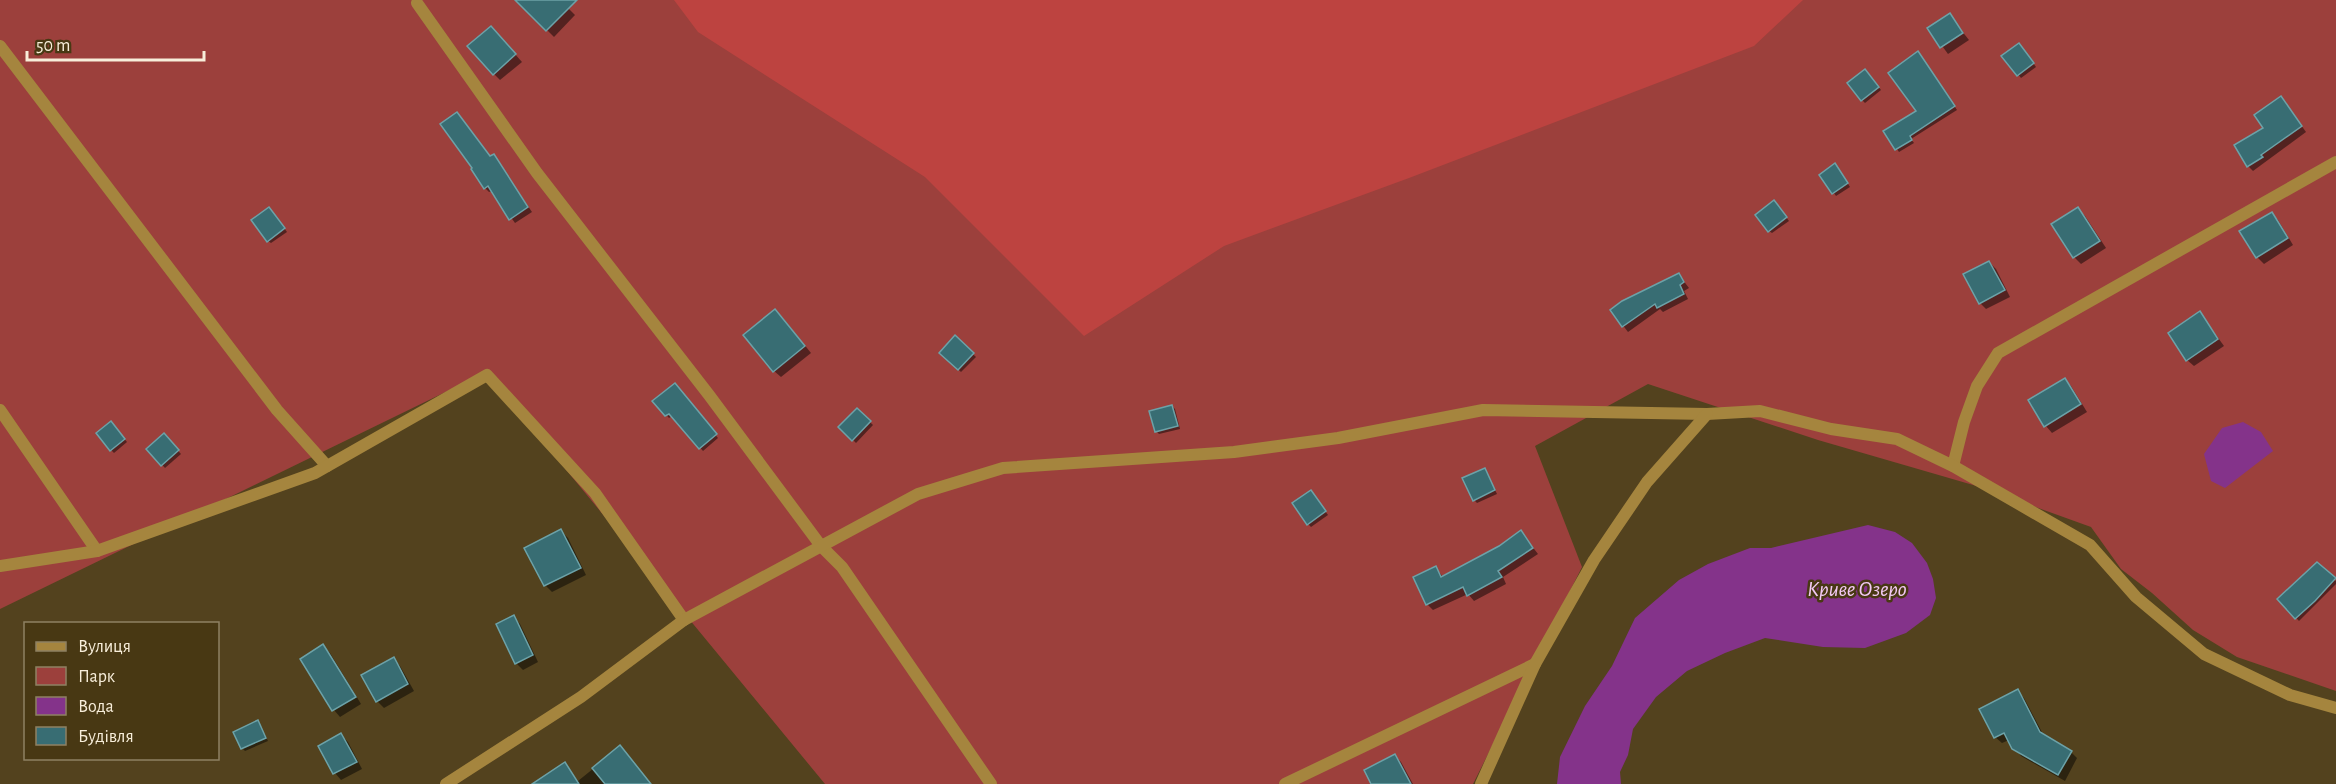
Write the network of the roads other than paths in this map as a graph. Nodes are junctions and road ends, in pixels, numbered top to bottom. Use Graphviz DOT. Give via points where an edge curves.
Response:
graph roads {
  1 [pos="417,3"];
  2 [pos="0,46"];
  3 [pos="2336,162"];
  4 [pos="0,410"];
  5 [pos="1707,414"];
  6 [pos="327,466"];
  7 [pos="1953,466"];
  8 [pos="821,546"];
  9 [pos="97,551"];
  10 [pos="0,566"];
  11 [pos="684,620"];
  12 [pos="1535,664"];
  13 [pos="2336,708"];
  14 [pos="446,784"];
  15 [pos="991,784"];
  16 [pos="1285,784"];
  17 [pos="1480,784"];
  1 -- 8 [label="street" via="537,173"];
  2 -- 6 [label="street" via="277,410"];
  3 -- 7 [label="street" via="1998,352 1977,386"];
  4 -- 9 [label="street"];
  5 -- 7 [label="street" via="1760,411 1831,429 1897,439"];
  5 -- 8 [label="street" via="1483,410 1338,438 1234,452 1003,468 918,494"];
  5 -- 12 [label="street" via="1647,482 1594,560"];
  6 -- 9 [label="street"];
  6 -- 11 [label="street" via="487,375 595,493"];
  7 -- 13 [label="street" via="2090,545 2136,597 2204,654 2290,695"];
  8 -- 11 [label="street"];
  8 -- 15 [label="street" via="842,567"];
  9 -- 10 [label="street"];
  11 -- 14 [label="street" via="582,698"];
  12 -- 16 [label="street"];
  12 -- 17 [label="street"];
}
